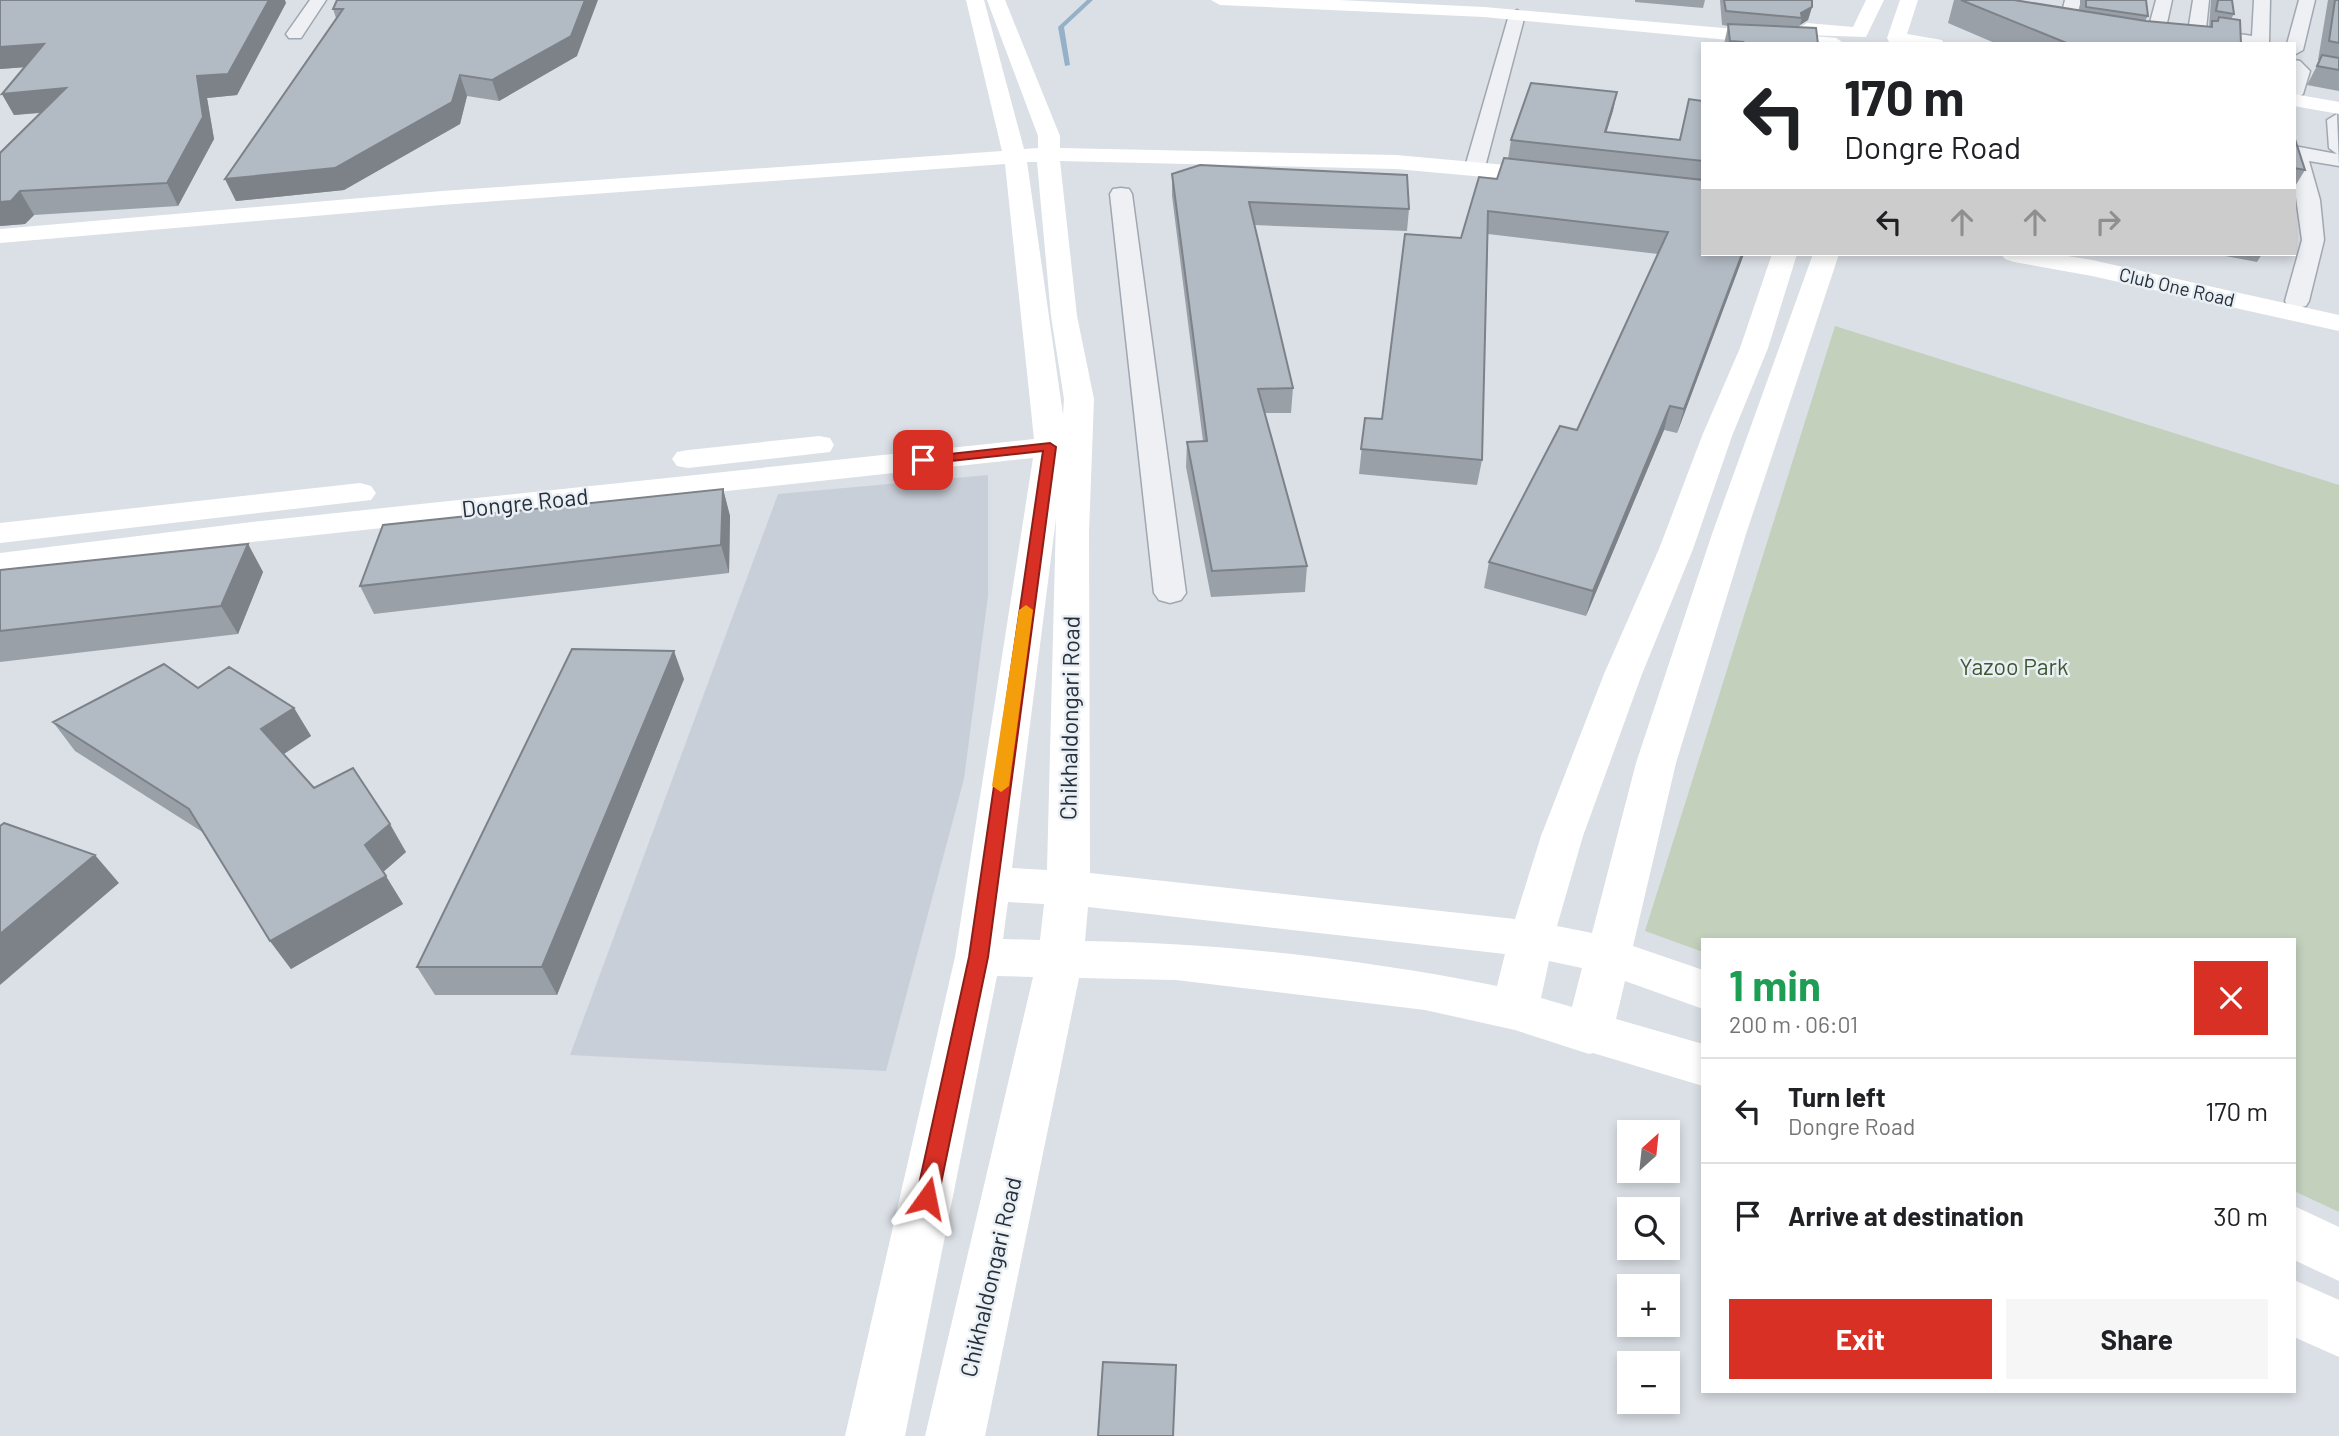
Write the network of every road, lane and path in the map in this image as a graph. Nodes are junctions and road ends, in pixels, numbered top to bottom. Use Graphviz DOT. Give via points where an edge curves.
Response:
graph roads {
  1 [pos="318,0"];
  2 [pos="975,0"];
  3 [pos="996,0"];
  4 [pos="1474,0"];
  5 [pos="1875,0"];
  6 [pos="1909,0"];
  7 [pos="2073,0"];
  8 [pos="2164,0"];
  9 [pos="2202,0"];
  10 [pos="2262,0"];
  11 [pos="2307,0"];
  12 [pos="1219,1"];
  13 [pos="1517,15"];
  14 [pos="2044,25"];
  15 [pos="295,34"];
  16 [pos="1856,38"];
  17 [pos="2196,38"];
  18 [pos="1899,41"];
  19 [pos="1814,42"];
  20 [pos="2160,42"];
  21 [pos="2296,42"];
  22 [pos="2296,64"];
  23 [pos="2296,66"];
  24 [pos="2317,67"];
  25 [pos="2296,87"];
  26 [pos="2296,101"];
  27 [pos="2296,113"];
  28 [pos="2338,116"];
  29 [pos="2339,148"];
  30 [pos="2296,152"];
  31 [pos="2339,160"];
  32 [pos="1032,163"];
  33 [pos="1475,167"];
  34 [pos="1121,194"];
  35 [pos="0,236"];
  36 [pos="2304,238"];
  37 [pos="0,247"];
  38 [pos="1784,256"];
  39 [pos="1825,256"];
  40 [pos="2025,256"];
  41 [pos="2071,256"];
  42 [pos="2297,301"];
  43 [pos="2339,312"];
  44 [pos="2339,323"];
  45 [pos="1049,433"];
  46 [pos="0,533"];
  47 [pos="0,564"];
  48 [pos="1170,593"];
  49 [pos="986,884"];
  50 [pos="1068,888"];
  51 [pos="1531,939"];
  52 [pos="1607,955"];
  53 [pos="978,957"];
  54 [pos="1060,958"];
  55 [pos="1701,989"];
  56 [pos="1515,1010"];
  57 [pos="1589,1034"];
  58 [pos="1701,1064"];
  59 [pos="2296,1232"];
  60 [pos="2339,1255"];
  61 [pos="2296,1309"];
  62 [pos="2339,1329"];
  63 [pos="875,1436"];
  64 [pos="955,1436"];
  1 -- 15 [label="street"];
  2 -- 32 [label="street, Chikhaldongari Road"];
  3 -- 32 [label="street, Chikhaldongari Road" via="1049,136"];
  4 -- 16 [label="street"];
  5 -- 16 [label="street"];
  6 -- 18 [label="street"];
  7 -- 14 [label="street" via="2072,29"];
  8 -- 20 [label="street" via="2147,40"];
  9 -- 17 [label="street"];
  10 -- 17 [label="street" via="2260,42"];
  11 -- 21 [label="street"];
  12 -- 13 [label="street"];
  13 -- 19 [label="street"];
  13 -- 33 [label="street"];
  16 -- 18 [label="street"];
  22 -- 24 [label="street"];
  23 -- 25 [label="street" via="2301,71"];
  26 -- 28 [label="street"];
  27 -- 28 [label="street"];
  28 -- 29 [label="street"];
  30 -- 31 [label="street"];
  30 -- 36 [label="street" via="2319,202"];
  32 -- 33 [label="street" via="1396,162"];
  32 -- 33 [label="street" via="1567,185"];
  32 -- 35 [label="street" via="442,198"];
  32 -- 37 [label="street"];
  32 -- 45 [label="street, Chikhaldongari Road"];
  32 -- 50 [label="street, Chikhaldongari Road" via="1079,399 1072,532"];
  34 -- 48 [label="street"];
  36 -- 42 [label="street"];
  38 -- 51 [label="street" via="1754,348 1562,836"];
  39 -- 52 [label="street" via="1656,763"];
  40 -- 44 [label="street, Club One Road"];
  41 -- 42 [label="street, Club One Road"];
  42 -- 43 [label="street, Club One Road"];
  45 -- 46 [label="street, Dongre Road"];
  45 -- 47 [label="street, Dongre Road"];
  45 -- 49 [label="street, Chikhaldongari Road"];
  49 -- 50 [label="street"];
  49 -- 53 [label="street, Chikhaldongari Road"];
  50 -- 51 [label="street"];
  50 -- 54 [label="street, Chikhaldongari Road"];
  51 -- 52 [label="street"];
  51 -- 56 [label="street"];
  52 -- 55 [label="street"];
  52 -- 57 [label="street"];
  53 -- 54 [label="street"];
  53 -- 63 [label="street, Chikhaldongari Road"];
  54 -- 56 [label="street" via="1176,961 1425,991"];
  54 -- 64 [label="street, Chikhaldongari Road"];
  56 -- 57 [label="street"];
  57 -- 58 [label="street"];
  59 -- 60 [label="street"];
  61 -- 62 [label="street"];
}
